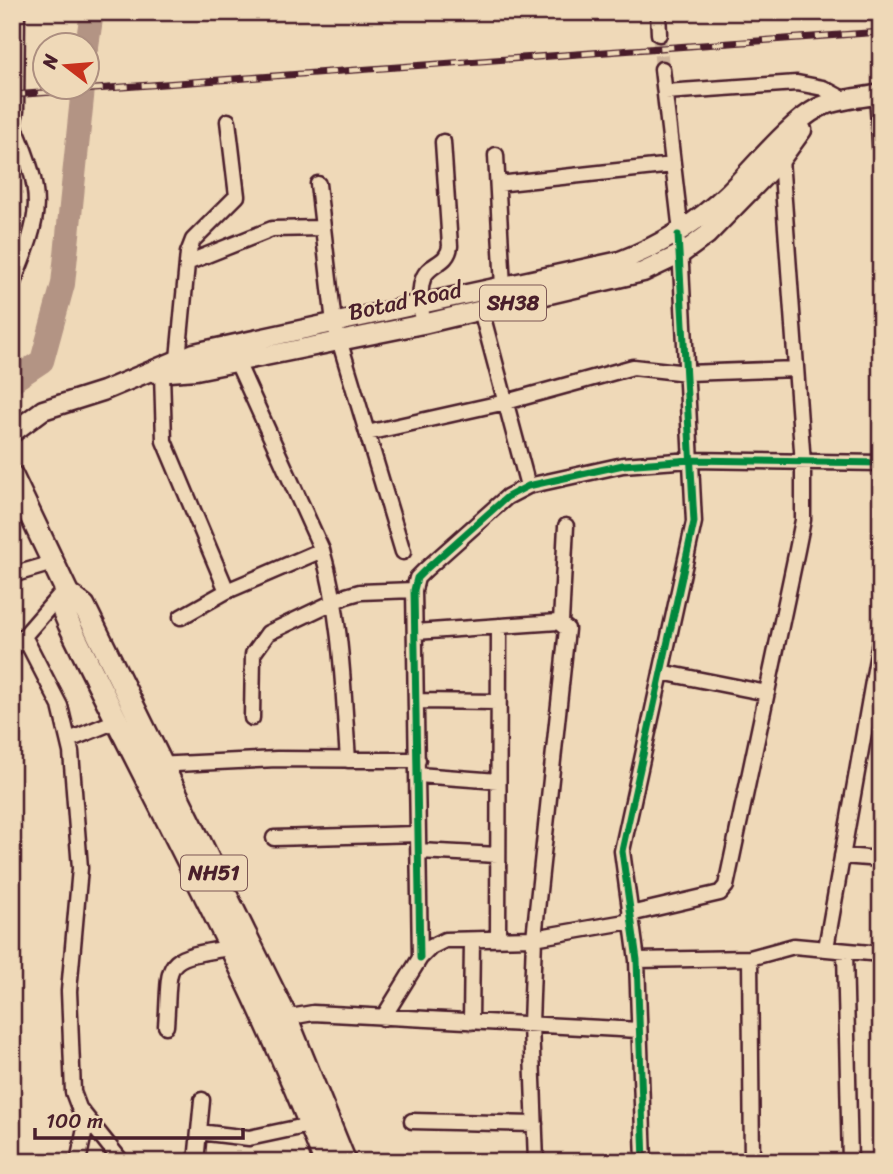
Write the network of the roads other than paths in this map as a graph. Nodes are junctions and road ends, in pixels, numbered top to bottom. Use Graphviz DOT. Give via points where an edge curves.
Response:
graph roads {
  1 [pos="18,12"];
  2 [pos="658,12"];
  3 [pos="660,34"];
  4 [pos="15,40"];
  5 [pos="662,69"];
  6 [pos="665,92"];
  7 [pos="879,94"];
  8 [pos="847,101"];
  9 [pos="818,108"];
  10 [pos="228,121"];
  11 [pos="13,127"];
  12 [pos="443,142"];
  13 [pos="496,155"];
  14 [pos="881,156"];
  15 [pos="781,159"];
  16 [pos="673,165"];
  17 [pos="318,184"];
  18 [pos="498,184"];
  19 [pos="322,228"];
  20 [pos="680,234"];
  21 [pos="681,254"];
  22 [pos="187,263"];
  23 [pos="12,285"];
  24 [pos="503,287"];
  25 [pos="481,310"];
  26 [pos="422,315"];
  27 [pos="337,331"];
  28 [pos="178,359"];
  29 [pos="237,362"];
  30 [pos="796,369"];
  31 [pos="162,373"];
  32 [pos="687,373"];
  33 [pos="142,374"];
  34 [pos="506,402"];
  35 [pos="41,411"];
  36 [pos="12,419"];
  37 [pos="12,433"];
  38 [pos="367,433"];
  39 [pos="691,460"];
  40 [pos="881,463"];
  41 [pos="803,464"];
  42 [pos="12,476"];
  43 [pos="528,485"];
  44 [pos="565,526"];
  45 [pos="322,550"];
  46 [pos="403,552"];
  47 [pos="53,562"];
  48 [pos="12,575"];
  49 [pos="414,590"];
  50 [pos="66,591"];
  51 [pos="227,591"];
  52 [pos="335,600"];
  53 [pos="181,617"];
  54 [pos="561,622"];
  55 [pos="499,626"];
  56 [pos="416,632"];
  57 [pos="24,636"];
  58 [pos="881,636"];
  59 [pos="12,650"];
  60 [pos="661,672"];
  61 [pos="767,693"];
  62 [pos="417,701"];
  63 [pos="498,702"];
  64 [pos="252,718"];
  65 [pos="116,721"];
  66 [pos="69,740"];
  67 [pos="348,760"];
  68 [pos="418,760"];
  69 [pos="150,766"];
  70 [pos="418,775"];
  71 [pos="498,781"];
  72 [pos="418,835"];
  73 [pos="274,838"];
  74 [pos="419,851"];
  75 [pos="498,855"];
  76 [pos="842,856"];
  77 [pos="881,859"];
  78 [pos="631,917"];
  79 [pos="534,938"];
  80 [pos="498,939"];
  81 [pos="472,940"];
  82 [pos="229,948"];
  83 [pos="826,948"];
  84 [pos="845,952"];
  85 [pos="881,954"];
  86 [pos="420,958"];
  87 [pos="750,958"];
  88 [pos="637,960"];
  89 [pos="286,1017"];
  90 [pos="377,1018"];
  91 [pos="471,1022"];
  92 [pos="265,1024"];
  93 [pos="531,1024"];
  94 [pos="166,1027"];
  95 [pos="639,1030"];
  96 [pos="202,1100"];
  97 [pos="87,1119"];
  98 [pos="412,1121"];
  99 [pos="534,1124"];
  100 [pos="310,1125"];
  101 [pos="199,1132"];
  102 [pos="78,1162"];
  103 [pos="122,1162"];
  104 [pos="197,1162"];
  105 [pos="325,1162"];
  106 [pos="345,1162"];
  107 [pos="536,1162"];
  108 [pos="644,1162"];
  109 [pos="752,1162"];
  110 [pos="850,1162"];
  1 -- 4 [label="street"];
  2 -- 3 [label="street"];
  4 -- 11 [label="street"];
  5 -- 6 [label="street"];
  6 -- 8 [label="street" via="797,83 823,88"];
  6 -- 16 [label="street"];
  7 -- 8 [label="main road, Botad Road / SH38"];
  7 -- 14 [label="street"];
  8 -- 9 [label="main road, Botad Road / SH38"];
  9 -- 15 [label="main road, Botad Road / SH38"];
  9 -- 20 [label="main road, Botad Road / SH38"];
  10 -- 22 [label="street" via="237,195 193,240"];
  11 -- 23 [label="street" via="33,170 37,214 33,236"];
  12 -- 26 [label="street" via="450,246 445,261 422,281"];
  13 -- 18 [label="street"];
  15 -- 21 [label="main road, Botad Road / SH38" via="707,236"];
  15 -- 30 [label="street"];
  16 -- 18 [label="street"];
  16 -- 20 [label="street"];
  17 -- 19 [label="street"];
  18 -- 24 [label="street"];
  19 -- 22 [label="street" via="272,229"];
  19 -- 27 [label="street"];
  20 -- 21 [label="street"];
  20 -- 24 [label="main road, Botad Road / SH38" via="620,261"];
  21 -- 25 [label="main road, Botad Road / SH38" via="617,280"];
  21 -- 32 [label="street"];
  22 -- 28 [label="street"];
  24 -- 26 [label="main road, Botad Road / SH38"];
  25 -- 26 [label="main road, Botad Road / SH38"];
  25 -- 34 [label="street"];
  26 -- 27 [label="main road, Botad Road / SH38"];
  27 -- 28 [label="main road, Botad Road / SH38"];
  27 -- 29 [label="main road, Botad Road / SH38"];
  27 -- 38 [label="street"];
  28 -- 33 [label="main road, Botad Road / SH38"];
  29 -- 31 [label="main road, Botad Road / SH38"];
  29 -- 45 [label="street"];
  30 -- 32 [label="street"];
  30 -- 41 [label="street"];
  31 -- 33 [label="main road, Botad Road / SH38"];
  31 -- 51 [label="street" via="164,441"];
  32 -- 34 [label="street" via="633,367"];
  32 -- 39 [label="street"];
  33 -- 35 [label="main road, Botad Road / SH38"];
  34 -- 38 [label="street"];
  34 -- 43 [label="street"];
  35 -- 36 [label="main road, Botad Road / SH38"];
  35 -- 37 [label="main road, Botad Road / SH38"];
  38 -- 46 [label="street"];
  39 -- 41 [label="street"];
  39 -- 43 [label="street" via="623,465"];
  39 -- 60 [label="street" via="694,522"];
  40 -- 41 [label="street"];
  41 -- 61 [label="street" via="803,520"];
  42 -- 47 [label="highway, NH51"];
  43 -- 49 [label="street" via="507,497 425,570"];
  44 -- 54 [label="street"];
  45 -- 51 [label="street"];
  45 -- 52 [label="street"];
  47 -- 48 [label="street"];
  47 -- 50 [label="highway, NH51"];
  49 -- 52 [label="street" via="360,592"];
  49 -- 56 [label="street"];
  50 -- 57 [label="street"];
  50 -- 65 [label="highway, NH51" via="63,610"];
  50 -- 69 [label="highway, NH51" via="84,606"];
  51 -- 53 [label="street"];
  52 -- 64 [label="street" via="268,633 257,644"];
  52 -- 67 [label="street"];
  54 -- 55 [label="street"];
  54 -- 79 [label="street" via="566,629"];
  55 -- 56 [label="street"];
  55 -- 63 [label="street"];
  56 -- 62 [label="street"];
  57 -- 59 [label="street"];
  57 -- 66 [label="street" via="60,706"];
  58 -- 76 [label="street"];
  60 -- 61 [label="street"];
  60 -- 78 [label="street" via="622,852"];
  61 -- 78 [label="street" via="726,886 720,893"];
  62 -- 63 [label="street"];
  62 -- 68 [label="street"];
  63 -- 71 [label="street"];
  65 -- 66 [label="street"];
  65 -- 69 [label="highway, NH51"];
  66 -- 97 [label="street" via="80,868 69,991 73,1079 75,1099"];
  67 -- 68 [label="street"];
  67 -- 69 [label="street"];
  68 -- 70 [label="street"];
  69 -- 82 [label="highway, NH51"];
  69 -- 89 [label="highway, NH51"];
  70 -- 71 [label="street"];
  70 -- 72 [label="street"];
  71 -- 75 [label="street"];
  72 -- 73 [label="street"];
  72 -- 74 [label="street"];
  74 -- 75 [label="street"];
  74 -- 86 [label="street"];
  75 -- 80 [label="street"];
  76 -- 77 [label="street"];
  76 -- 83 [label="street"];
  78 -- 79 [label="street"];
  78 -- 88 [label="street"];
  79 -- 80 [label="street"];
  79 -- 93 [label="street"];
  80 -- 81 [label="street"];
  81 -- 86 [label="street" via="445,940"];
  81 -- 91 [label="street"];
  82 -- 92 [label="highway, NH51"];
  82 -- 94 [label="street" via="174,962"];
  83 -- 84 [label="street"];
  83 -- 87 [label="street" via="794,946"];
  84 -- 85 [label="street"];
  84 -- 110 [label="street"];
  86 -- 90 [label="street"];
  87 -- 88 [label="street"];
  87 -- 109 [label="street"];
  88 -- 95 [label="street"];
  89 -- 90 [label="street" via="313,1013"];
  89 -- 92 [label="street"];
  89 -- 106 [label="highway, NH51"];
  90 -- 91 [label="street"];
  91 -- 93 [label="street"];
  92 -- 100 [label="highway, NH51"];
  93 -- 95 [label="street"];
  93 -- 99 [label="street"];
  95 -- 108 [label="street"];
  96 -- 101 [label="street"];
  97 -- 102 [label="street"];
  97 -- 103 [label="street"];
  98 -- 99 [label="street"];
  99 -- 107 [label="street"];
  100 -- 101 [label="street" via="249,1138"];
  100 -- 105 [label="highway, NH51"];
  101 -- 104 [label="street"];
}
